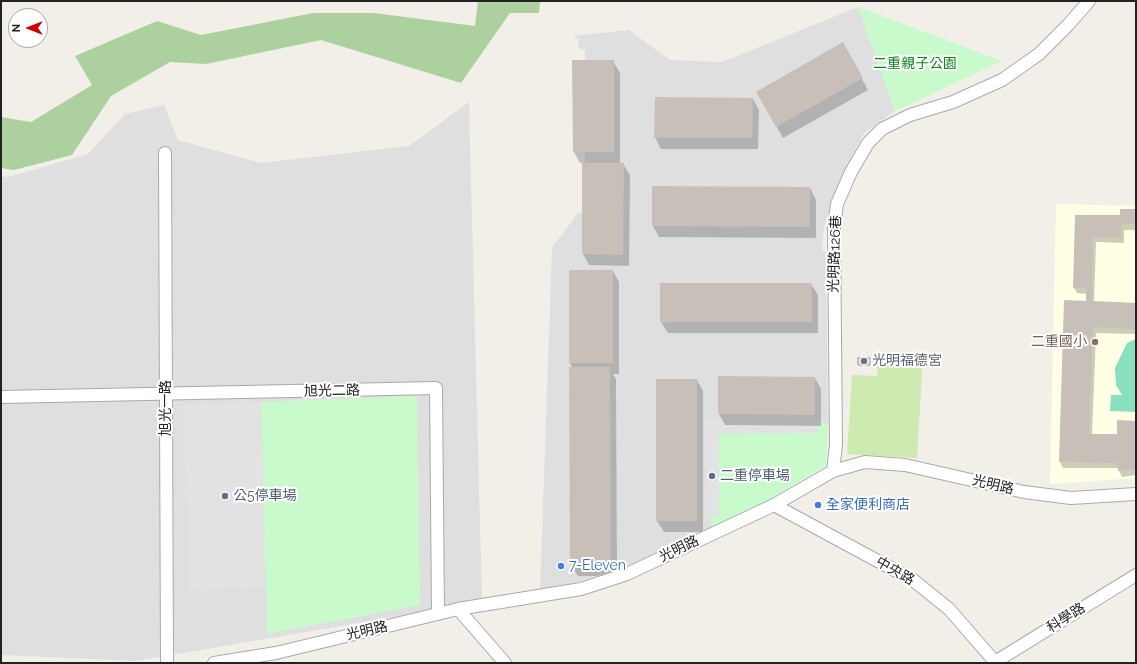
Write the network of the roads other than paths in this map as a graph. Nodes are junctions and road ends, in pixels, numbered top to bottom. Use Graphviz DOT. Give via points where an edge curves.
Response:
graph roads {
  1 [pos="1089,1"];
  2 [pos="165,153"];
  3 [pos="166,394"];
  4 [pos="1,397"];
  5 [pos="833,471"];
  6 [pos="1136,494"];
  7 [pos="774,505"];
  8 [pos="1136,574"];
  9 [pos="458,610"];
  10 [pos="438,614"];
  11 [pos="996,662"];
  12 [pos="167,663"];
  13 [pos="214,663"];
  14 [pos="505,663"];
  1 -- 5 [label="street, 光明路126巷" via="1039,54 1002,80 953,102 910,115 882,129 868,143 851,172 837,204 834,227 836,445"];
  2 -- 3 [label="street, 旭光一路"];
  3 -- 4 [label="street, 旭光二路"];
  3 -- 10 [label="street, 旭光二路" via="436,388"];
  3 -- 12 [label="street, 旭光一路"];
  5 -- 6 [label="street, 光明路" via="865,462 904,465 1024,492 1071,498"];
  5 -- 7 [label="street, 光明路"];
  7 -- 9 [label="street, 光明路" via="627,574 580,590"];
  7 -- 11 [label="street, 中央路" via="914,580 949,609"];
  8 -- 11 [label="street, 科學路"];
  9 -- 10 [label="street, 光明路"];
  9 -- 14 [label="street"];
  10 -- 13 [label="street, 光明路" via="276,653"];
}
